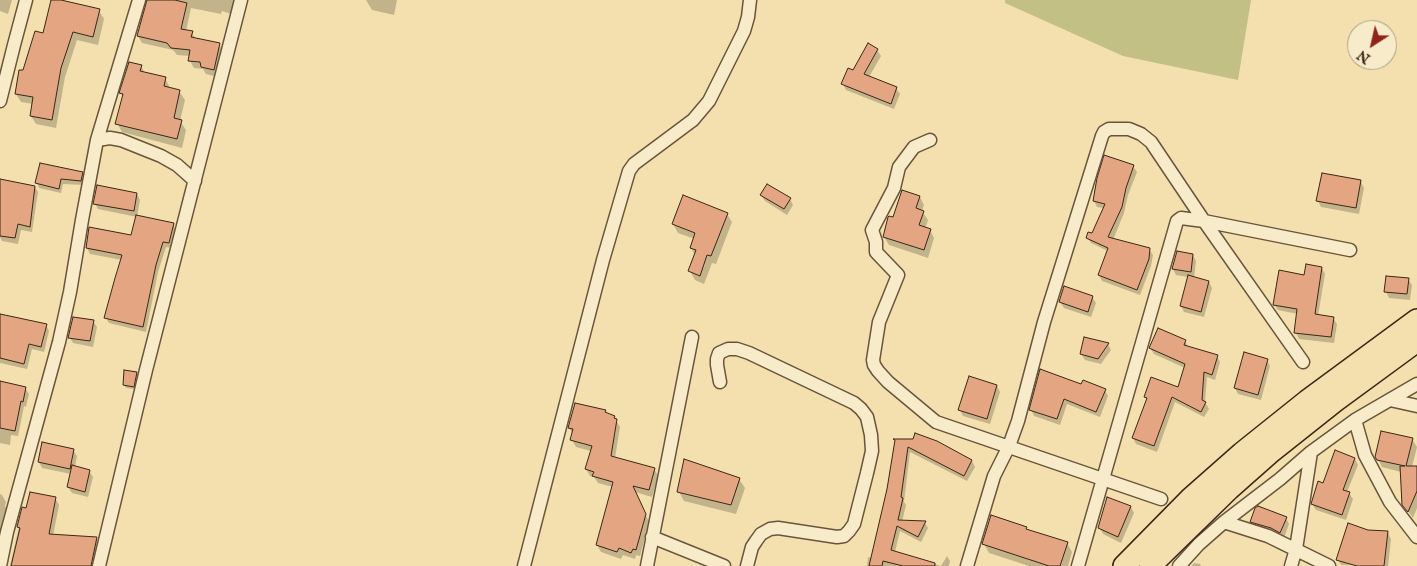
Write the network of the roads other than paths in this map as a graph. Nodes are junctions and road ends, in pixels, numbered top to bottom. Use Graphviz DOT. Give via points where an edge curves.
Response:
graph roads {
  1 [pos="26,0"];
  2 [pos="139,0"];
  3 [pos="241,0"];
  4 [pos="750,0"];
  5 [pos="0,101"];
  6 [pos="97,140"];
  7 [pos="930,140"];
  8 [pos="195,181"];
  9 [pos="1204,221"];
  10 [pos="1350,250"];
  11 [pos="1417,320"];
  12 [pos="692,337"];
  13 [pos="1417,341"];
  14 [pos="1303,362"];
  15 [pos="720,382"];
  16 [pos="1417,384"];
  17 [pos="1390,400"];
  18 [pos="1417,406"];
  19 [pos="1355,420"];
  20 [pos="1009,446"];
  21 [pos="1311,452"];
  22 [pos="1103,478"];
  23 [pos="1161,499"];
  24 [pos="1224,522"];
  25 [pos="652,537"];
  26 [pos="1417,537"];
  27 [pos="1296,549"];
  28 [pos="0,566"];
  29 [pos="99,566"];
  30 [pos="524,566"];
  31 [pos="646,566"];
  32 [pos="724,566"];
  33 [pos="747,566"];
  34 [pos="967,566"];
  35 [pos="1078,566"];
  36 [pos="1124,566"];
  37 [pos="1150,566"];
  38 [pos="1179,566"];
  39 [pos="1291,566"];
  40 [pos="1329,566"];
  1 -- 5 [label="street"];
  2 -- 6 [label="street"];
  3 -- 8 [label="street"];
  4 -- 30 [label="street" via="744,31 709,101 693,120 629,171"];
  6 -- 8 [label="street" via="121,140 145,150 177,165"];
  6 -- 28 [label="street" via="59,342"];
  7 -- 20 [label="street" via="914,146 899,167 894,188 872,230 876,252 898,275 879,322 874,365 888,382 936,422"];
  8 -- 29 [label="street"];
  9 -- 10 [label="street"];
  9 -- 14 [label="street"];
  9 -- 20 [label="street" via="1151,142 1129,129 1104,132"];
  9 -- 22 [label="street" via="1181,218 1175,224"];
  11 -- 36 [label="highway" via="1242,453"];
  12 -- 25 [label="street"];
  13 -- 37 [label="highway" via="1272,451"];
  15 -- 33 [label="street" via="719,354 728,349 749,353 854,403 867,417 872,435 867,474 854,524 849,531 837,537 770,529 761,534 752,547"];
  16 -- 17 [label="street"];
  17 -- 18 [label="street"];
  17 -- 19 [label="street"];
  19 -- 21 [label="street"];
  19 -- 26 [label="street" via="1365,454 1390,502"];
  20 -- 22 [label="street"];
  20 -- 34 [label="street" via="994,476"];
  21 -- 24 [label="street"];
  21 -- 27 [label="street"];
  22 -- 23 [label="street"];
  22 -- 35 [label="street"];
  24 -- 27 [label="street"];
  24 -- 38 [label="street"];
  25 -- 31 [label="street"];
  25 -- 32 [label="street"];
  27 -- 39 [label="street"];
  27 -- 40 [label="street"];
}
